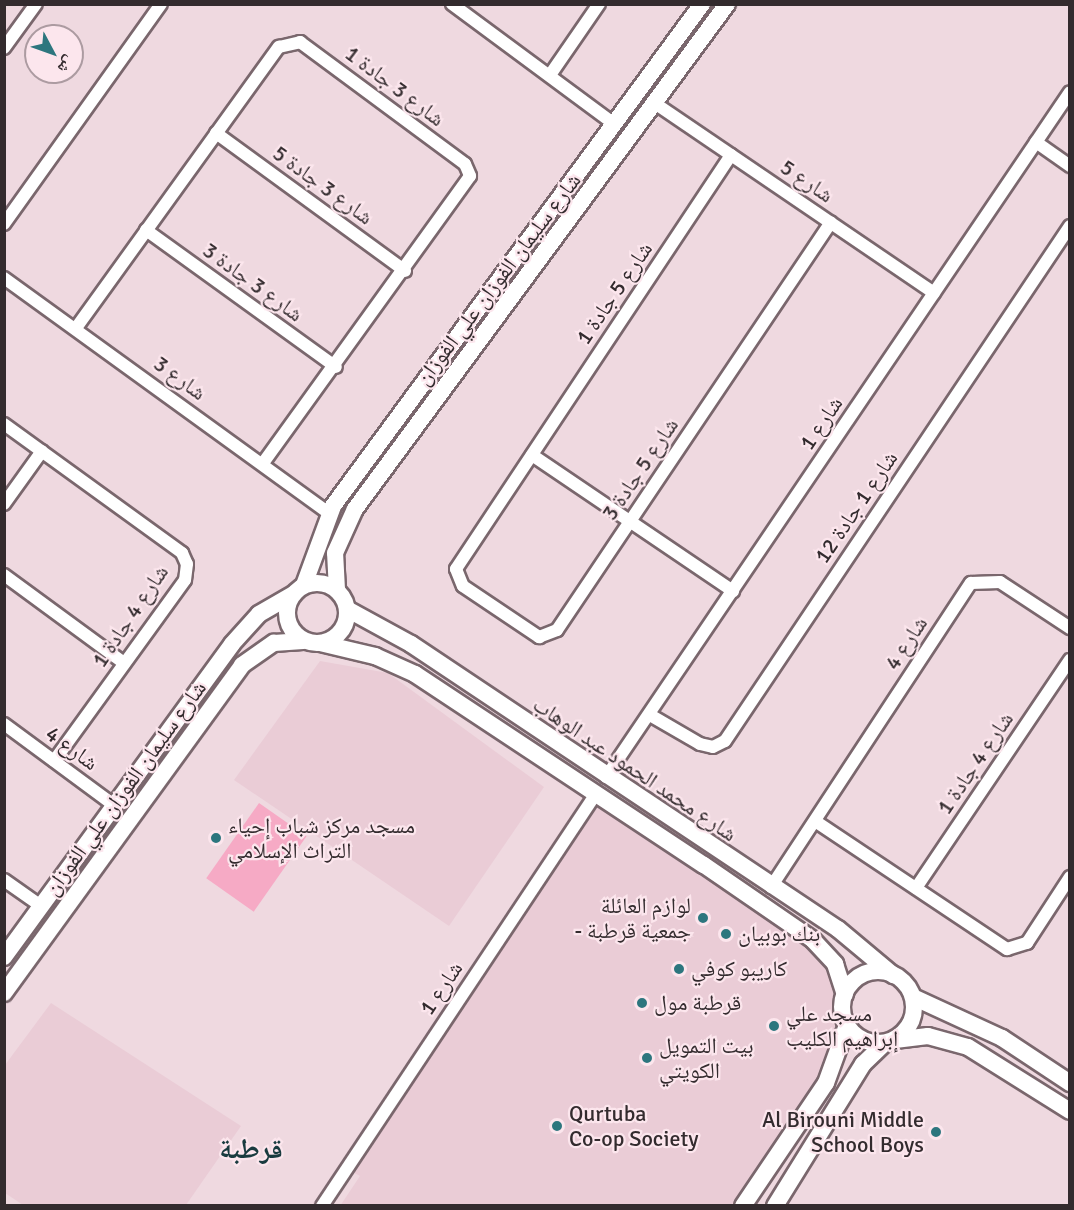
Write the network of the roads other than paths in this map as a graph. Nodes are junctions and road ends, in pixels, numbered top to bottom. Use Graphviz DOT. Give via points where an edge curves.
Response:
graph roads {
  1 [pos="36,4"];
  2 [pos="160,4"];
  3 [pos="452,4"];
  4 [pos="599,4"];
  5 [pos="702,4"];
  6 [pos="727,4"];
  7 [pos="4,48"];
  8 [pos="550,75"];
  9 [pos="1070,92"];
  10 [pos="656,104"];
  11 [pos="614,124"];
  12 [pos="216,133"];
  13 [pos="1036,142"];
  14 [pos="731,155"];
  15 [pos="1070,166"];
  16 [pos="570,183"];
  17 [pos="587,197"];
  18 [pos="549,210"];
  19 [pos="570,220"];
  20 [pos="831,223"];
  21 [pos="4,224"];
  22 [pos="1070,226"];
  23 [pos="146,230"];
  24 [pos="405,271"];
  25 [pos="4,278"];
  26 [pos="934,293"];
  27 [pos="76,328"];
  28 [pos="336,367"];
  29 [pos="4,424"];
  30 [pos="42,452"];
  31 [pos="532,455"];
  32 [pos="262,464"];
  33 [pos="4,504"];
  34 [pos="329,513"];
  35 [pos="630,522"];
  36 [pos="456,569"];
  37 [pos="4,576"];
  38 [pos="299,590"];
  39 [pos="337,590"];
  40 [pos="733,591"];
  41 [pos="347,609"];
  42 [pos="1070,628"];
  43 [pos="311,642"];
  44 [pos="1070,660"];
  45 [pos="124,663"];
  46 [pos="650,715"];
  47 [pos="4,724"];
  48 [pos="54,761"];
  49 [pos="606,777"];
  50 [pos="596,794"];
  51 [pos="114,805"];
  52 [pos="815,821"];
  53 [pos="1070,877"];
  54 [pos="4,880"];
  55 [pos="771,887"];
  56 [pos="916,888"];
  57 [pos="40,906"];
  58 [pos="4,957"];
  59 [pos="893,975"];
  60 [pos="4,993"];
  61 [pos="845,994"];
  62 [pos="913,997"];
  63 [pos="847,1025"];
  64 [pos="888,1042"];
  65 [pos="1070,1083"];
  66 [pos="1070,1112"];
  67 [pos="322,1206"];
  68 [pos="743,1206"];
  69 [pos="775,1206"];
  1 -- 7 [label="street"];
  2 -- 21 [label="street"];
  3 -- 8 [label="street"];
  4 -- 8 [label="street"];
  5 -- 11 [label="street, شارع سليمان الفوزان علي الفوزان"];
  6 -- 10 [label="street, شارع سليمان الفوزان علي الفوزان"];
  8 -- 11 [label="street"];
  9 -- 13 [label="street, شارع 1"];
  10 -- 14 [label="street, شارع 5"];
  10 -- 17 [label="street, شارع سليمان الفوزان علي الفوزان"];
  11 -- 16 [label="street, شارع سليمان الفوزان علي الفوزان"];
  12 -- 23 [label="street, شارع 3 جادة 1"];
  12 -- 24 [label="street, شارع 3 جادة 5"];
  12 -- 24 [label="street, شارع 3 جادة 1" via="279,47 300,42 465,164 468,185"];
  13 -- 15 [label="street"];
  13 -- 26 [label="street, شارع 1"];
  14 -- 20 [label="street, شارع 5"];
  14 -- 31 [label="street, شارع 5 جادة 1"];
  16 -- 17 [label="street" via="574,195"];
  16 -- 18 [label="street, شارع سليمان الفوزان علي الفوزان"];
  17 -- 19 [label="street, شارع سليمان الفوزان علي الفوزان"];
  18 -- 19 [label="street" via="562,207"];
  18 -- 34 [label="street, شارع سليمان الفوزان علي الفوزان"];
  19 -- 39 [label="street, شارع سليمان الفوزان علي الفوزان" via="348,519 335,554"];
  20 -- 26 [label="street, شارع 5"];
  20 -- 35 [label="street, شارع 5 جادة 3"];
  22 -- 46 [label="street, شارع 1 جادة 12" via="725,741 713,747 700,744"];
  23 -- 27 [label="street, شارع 3 جادة 1"];
  23 -- 28 [label="street, شارع 3 جادة 3"];
  24 -- 28 [label="street, شارع 3 جادة 1"];
  25 -- 27 [label="street, شارع 3"];
  26 -- 40 [label="street, شارع 1"];
  27 -- 32 [label="street, شارع 3"];
  28 -- 32 [label="street, شارع 3 جادة 1"];
  29 -- 30 [label="street, شارع 4 جادة 1"];
  30 -- 33 [label="street"];
  30 -- 45 [label="street, شارع 4 جادة 1" via="182,553 187,564 185,580"];
  31 -- 35 [label="street"];
  31 -- 36 [label="street, شارع 5 جادة 1"];
  32 -- 34 [label="street, شارع 3"];
  34 -- 38 [label="street, شارع سليمان الفوزان علي الفوزان"];
  35 -- 36 [label="street, شارع 5 جادة 3" via="548,635 539,637 463,586"];
  35 -- 40 [label="street"];
  37 -- 45 [label="street"];
  38 -- 39 [label="street" via="319,583"];
  38 -- 43 [label="street" via="287,619"];
  38 -- 51 [label="street, شارع سليمان الفوزان علي الفوزان" via="240,633"];
  39 -- 41 [label="street"];
  40 -- 46 [label="street, شارع 1"];
  41 -- 43 [label="street" via="340,632"];
  41 -- 49 [label="street, شارع محمد الحمود عبد الوهاب" via="411,644"];
  42 -- 52 [label="street, شارع 4" via="1000,582 971,583"];
  43 -- 50 [label="street, شارع محمد الحمود عبد الوهاب" via="404,668"];
  43 -- 60 [label="street, شارع سليمان الفوزان علي الفوزان" via="274,643 242,665"];
  44 -- 56 [label="street, شارع 4 جادة 1"];
  45 -- 48 [label="street, شارع 4 جادة 1"];
  46 -- 49 [label="street, شارع 1"];
  47 -- 48 [label="street, شارع 4"];
  48 -- 51 [label="street, شارع 4"];
  49 -- 55 [label="street, شارع محمد الحمود عبد الوهاب"];
  50 -- 61 [label="street, شارع محمد الحمود عبد الوهاب" via="813,940 835,964"];
  50 -- 67 [label="street, شارع 1"];
  51 -- 57 [label="street, شارع سليمان الفوزان علي الفوزان"];
  52 -- 55 [label="street, شارع 4"];
  52 -- 56 [label="street"];
  53 -- 56 [label="street" via="1027,943 1015,948"];
  54 -- 57 [label="street"];
  55 -- 59 [label="street, شارع محمد الحمود عبد الوهاب" via="838,929"];
  57 -- 58 [label="street, شارع سليمان الفوزان علي الفوزان"];
  59 -- 61 [label="street" via="868,973"];
  59 -- 62 [label="street"];
  61 -- 63 [label="street"];
  62 -- 64 [label="street" via="909,1025"];
  62 -- 65 [label="street" via="1002,1038"];
  63 -- 64 [label="street" via="861,1039"];
  63 -- 68 [label="street" via="826,1083"];
  64 -- 66 [label="street" via="928,1036 968,1047"];
  64 -- 69 [label="street" via="863,1064"];
}
